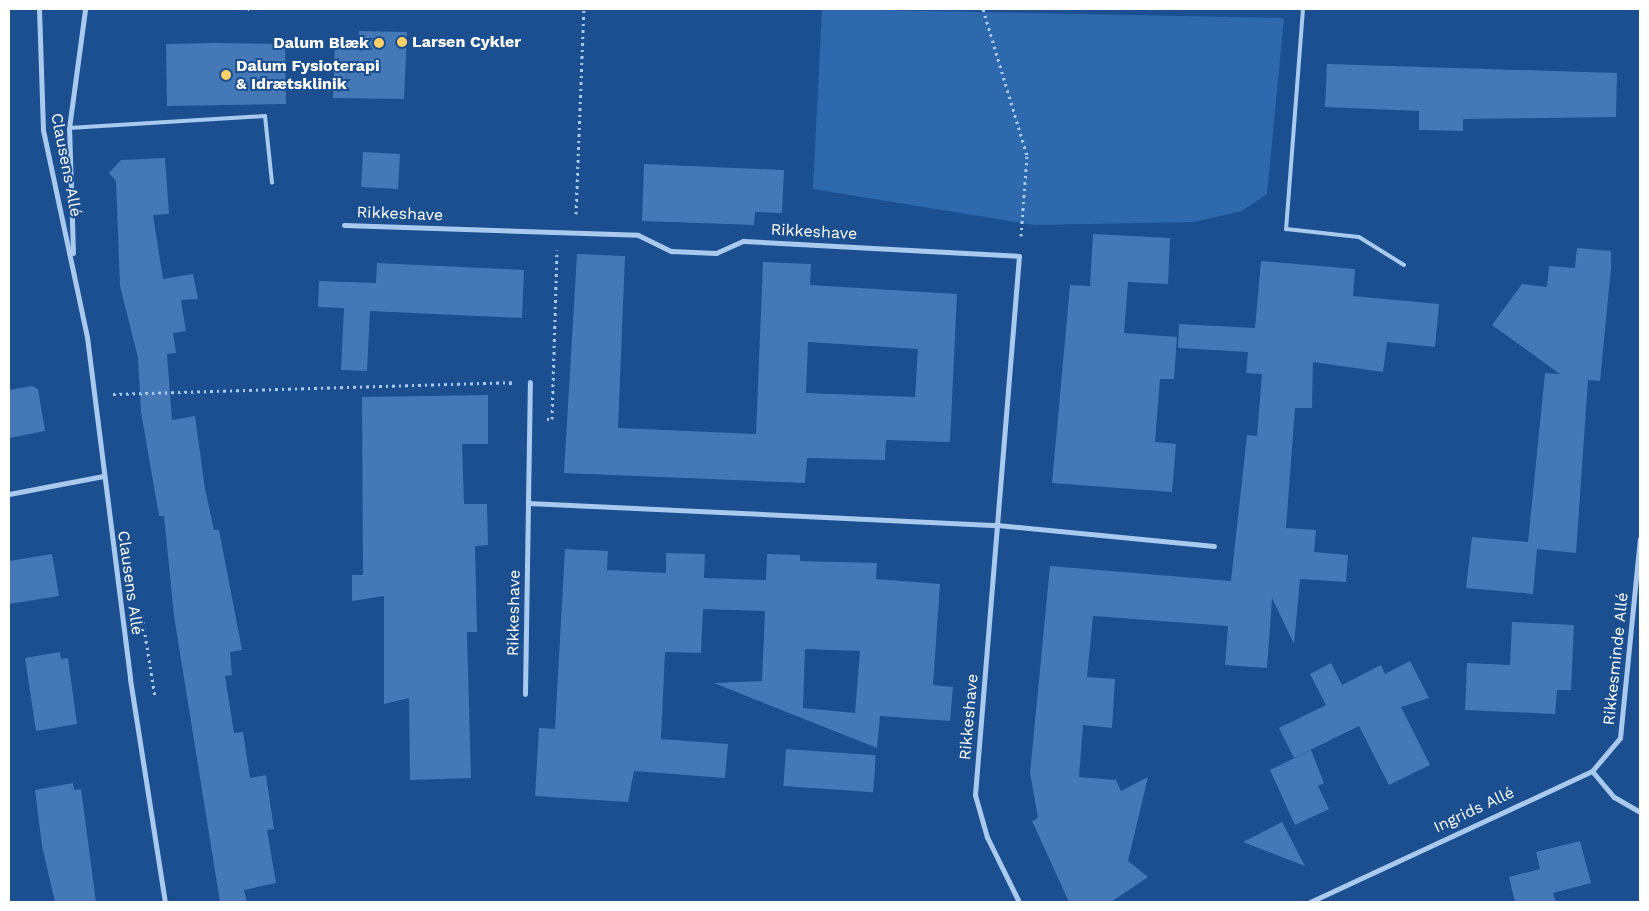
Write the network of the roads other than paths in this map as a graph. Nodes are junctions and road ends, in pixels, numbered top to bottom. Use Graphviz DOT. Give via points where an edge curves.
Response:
graph roads {
  1 [pos="39,9"];
  2 [pos="86,9"];
  3 [pos="1303,9"];
  4 [pos="69,128"];
  5 [pos="272,183"];
  6 [pos="344,225"];
  7 [pos="1404,265"];
  8 [pos="73,266"];
  9 [pos="530,382"];
  10 [pos="103,476"];
  11 [pos="9,494"];
  12 [pos="528,503"];
  13 [pos="997,525"];
  14 [pos="1640,538"];
  15 [pos="1214,546"];
  16 [pos="525,694"];
  17 [pos="1592,771"];
  18 [pos="1640,812"];
  19 [pos="166,902"];
  20 [pos="1019,902"];
  21 [pos="1310,902"];
  1 -- 8 [label="street, Clausens Allé" via="43,130"];
  2 -- 4 [label="street, Clausens Allé"];
  3 -- 7 [label="lane" via="1286,229 1359,236"];
  4 -- 5 [label="lane" via="265,116"];
  4 -- 8 [label="street, Clausens Allé"];
  6 -- 13 [label="street, Rikkeshave" via="638,235 671,251 716,253 744,240 1019,256"];
  8 -- 10 [label="street, Clausens Allé" via="94,395"];
  9 -- 12 [label="street, Rikkeshave"];
  10 -- 11 [label="street"];
  10 -- 19 [label="street, Clausens Allé"];
  12 -- 13 [label="street"];
  12 -- 16 [label="street, Rikkeshave"];
  13 -- 15 [label="street"];
  13 -- 20 [label="street, Rikkeshave" via="975,795 987,837"];
  14 -- 17 [label="street, Rikkesminde Allé" via="1620,738"];
  17 -- 18 [label="street" via="1614,797"];
  17 -- 21 [label="street, Ingrids Allé"];
}
